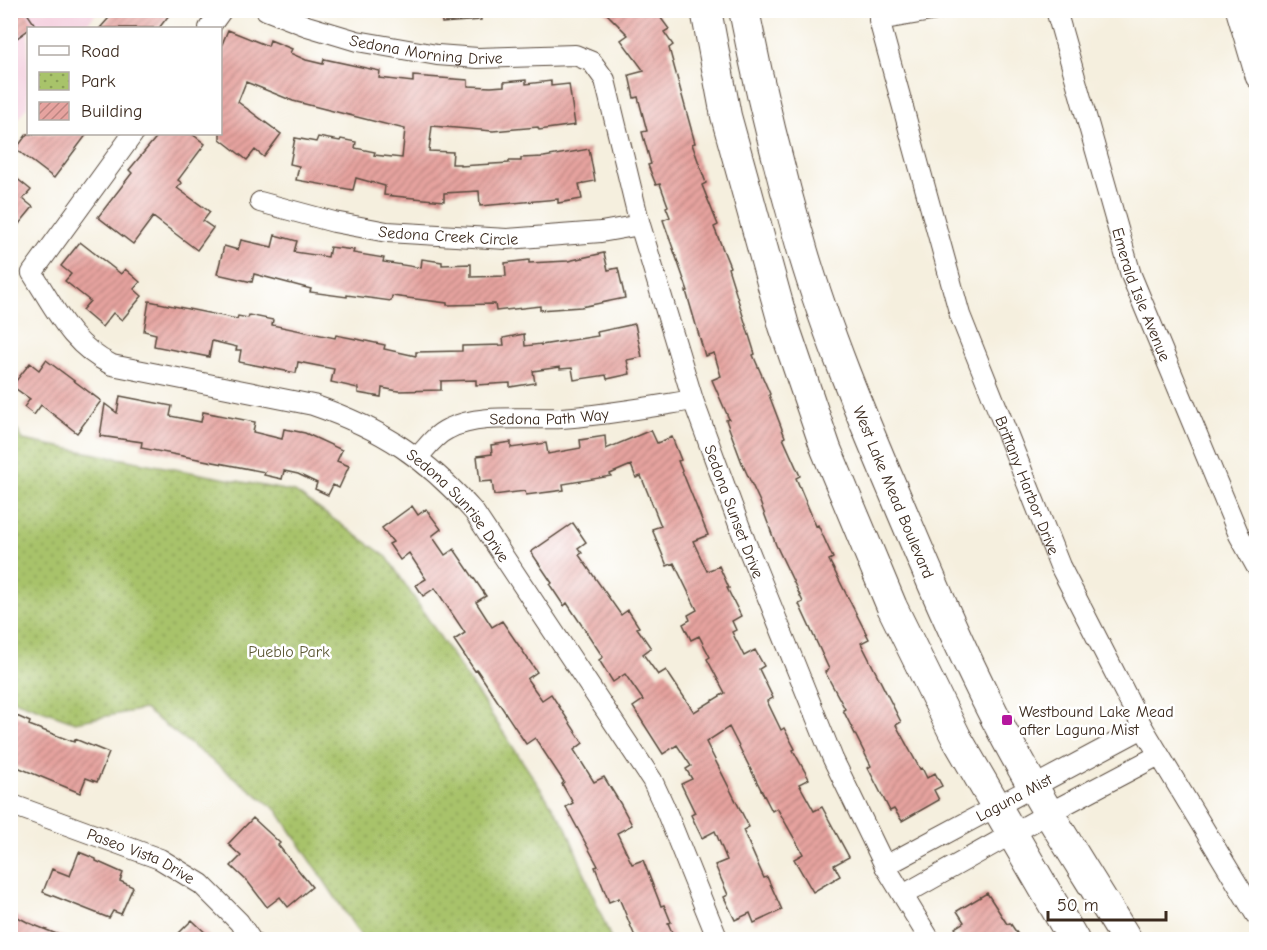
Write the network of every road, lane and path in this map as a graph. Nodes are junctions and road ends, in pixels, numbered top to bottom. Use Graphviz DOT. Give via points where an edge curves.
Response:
graph roads {
  1 [pos="222,10"];
  2 [pos="266,10"];
  3 [pos="706,10"];
  4 [pos="744,10"];
  5 [pos="937,10"];
  6 [pos="1056,10"];
  7 [pos="1236,10"];
  8 [pos="210,27"];
  9 [pos="592,62"];
  10 [pos="1257,78"];
  11 [pos="132,135"];
  12 [pos="260,202"];
  13 [pos="640,225"];
  14 [pos="693,400"];
  15 [pos="418,458"];
  16 [pos="1257,566"];
  17 [pos="1143,728"];
  18 [pos="1159,755"];
  19 [pos="1033,788"];
  20 [pos="10,804"];
  21 [pos="997,807"];
  22 [pos="1049,813"];
  23 [pos="1012,834"];
  24 [pos="885,866"];
  25 [pos="903,895"];
  26 [pos="1257,915"];
  27 [pos="251,939"];
  28 [pos="718,939"];
  29 [pos="930,939"];
  30 [pos="1074,939"];
  31 [pos="1127,939"];
  1 -- 8 [label="street"];
  2 -- 9 [label="street, Sedona Morning Drive" via="357,41 437,55 478,58 574,54"];
  3 -- 21 [label="main road" via="729,127 784,326 826,449 891,607 956,737"];
  4 -- 19 [label="main road, West Lake Mead Boulevard" via="780,170 823,312 870,437 933,585"];
  5 -- 17 [label="street, Brittany Harbor Drive" via="879,20 960,315 1060,566"];
  6 -- 16 [label="street, Emerald Isle Avenue" via="1131,275 1239,535"];
  7 -- 10 [label="street"];
  9 -- 13 [label="street, Sedona Sunset Drive" via="605,80"];
  11 -- 15 [label="street, Sedona Sunrise Drive" via="32,273 74,339 112,365 313,405 345,416"];
  12 -- 13 [label="street, Sedona Creek Circle" via="387,232 507,239"];
  13 -- 14 [label="street, Sedona Sunset Drive"];
  14 -- 15 [label="street, Sedona Path Way" via="562,418 479,420 448,429 430,442"];
  14 -- 24 [label="street, Sedona Sunset Drive" via="833,759"];
  15 -- 28 [label="street, Sedona Sunrise Drive" via="474,512 652,780"];
  17 -- 18 [label="street, Brittany Harbor Drive"];
  17 -- 19 [label="street, Laguna Mist"];
  18 -- 22 [label="street, Laguna Mist"];
  18 -- 26 [label="street, Brittany Harbor Drive"];
  19 -- 21 [label="street, Laguna Mist"];
  19 -- 22 [label="main road, West Lake Mead Boulevard"];
  20 -- 27 [label="street, Paseo Vista Drive" via="160,859 201,884"];
  21 -- 23 [label="main road"];
  21 -- 24 [label="street, Laguna Mist"];
  22 -- 23 [label="street, Laguna Mist"];
  22 -- 31 [label="main road, West Lake Mead Boulevard"];
  23 -- 25 [label="street, Laguna Mist"];
  23 -- 30 [label="main road"];
  24 -- 25 [label="street, Sedona Sunset Drive"];
  25 -- 29 [label="street, Sedona Sunset Drive"];
}
